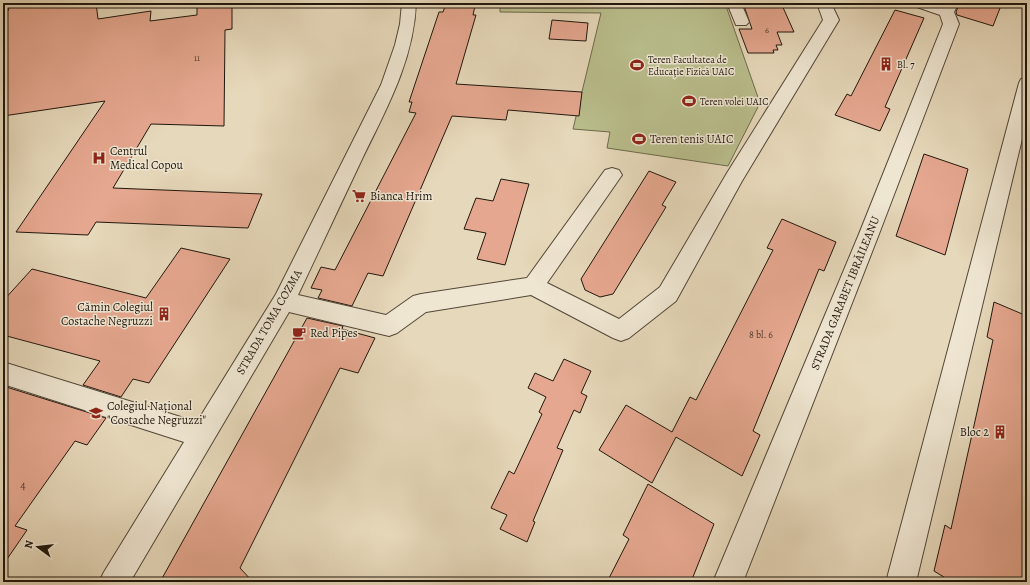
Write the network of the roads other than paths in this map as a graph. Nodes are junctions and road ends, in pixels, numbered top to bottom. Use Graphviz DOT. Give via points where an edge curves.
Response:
graph roads {
  1 [pos="409,3"];
  2 [pos="734,3"];
  3 [pos="824,3"];
  4 [pos="919,3"];
  5 [pos="947,7"];
  6 [pos="741,22"];
  7 [pos="1027,83"];
  8 [pos="612,175"];
  9 [pos="534,286"];
  10 [pos="284,301"];
  11 [pos="3,373"];
  12 [pos="203,436"];
  13 [pos="114,582"];
  14 [pos="728,582"];
  15 [pos="901,582"];
  1 -- 10 [label="street, STRADA TOMA COZMA" via="408,24 390,85"];
  2 -- 6 [label="street"];
  3 -- 9 [label="street" via="831,20 734,178 668,294 621,331"];
  4 -- 5 [label="street"];
  5 -- 14 [label="street, STRADA GARABET IBRĂILEANU" via="951,24"];
  7 -- 15 [label="street"];
  8 -- 9 [label="street"];
  9 -- 10 [label="street" via="421,303 389,326"];
  10 -- 12 [label="street, STRADA TOMA COZMA"];
  11 -- 12 [label="street"];
  12 -- 13 [label="street, STRADA TOMA COZMA"];
}
